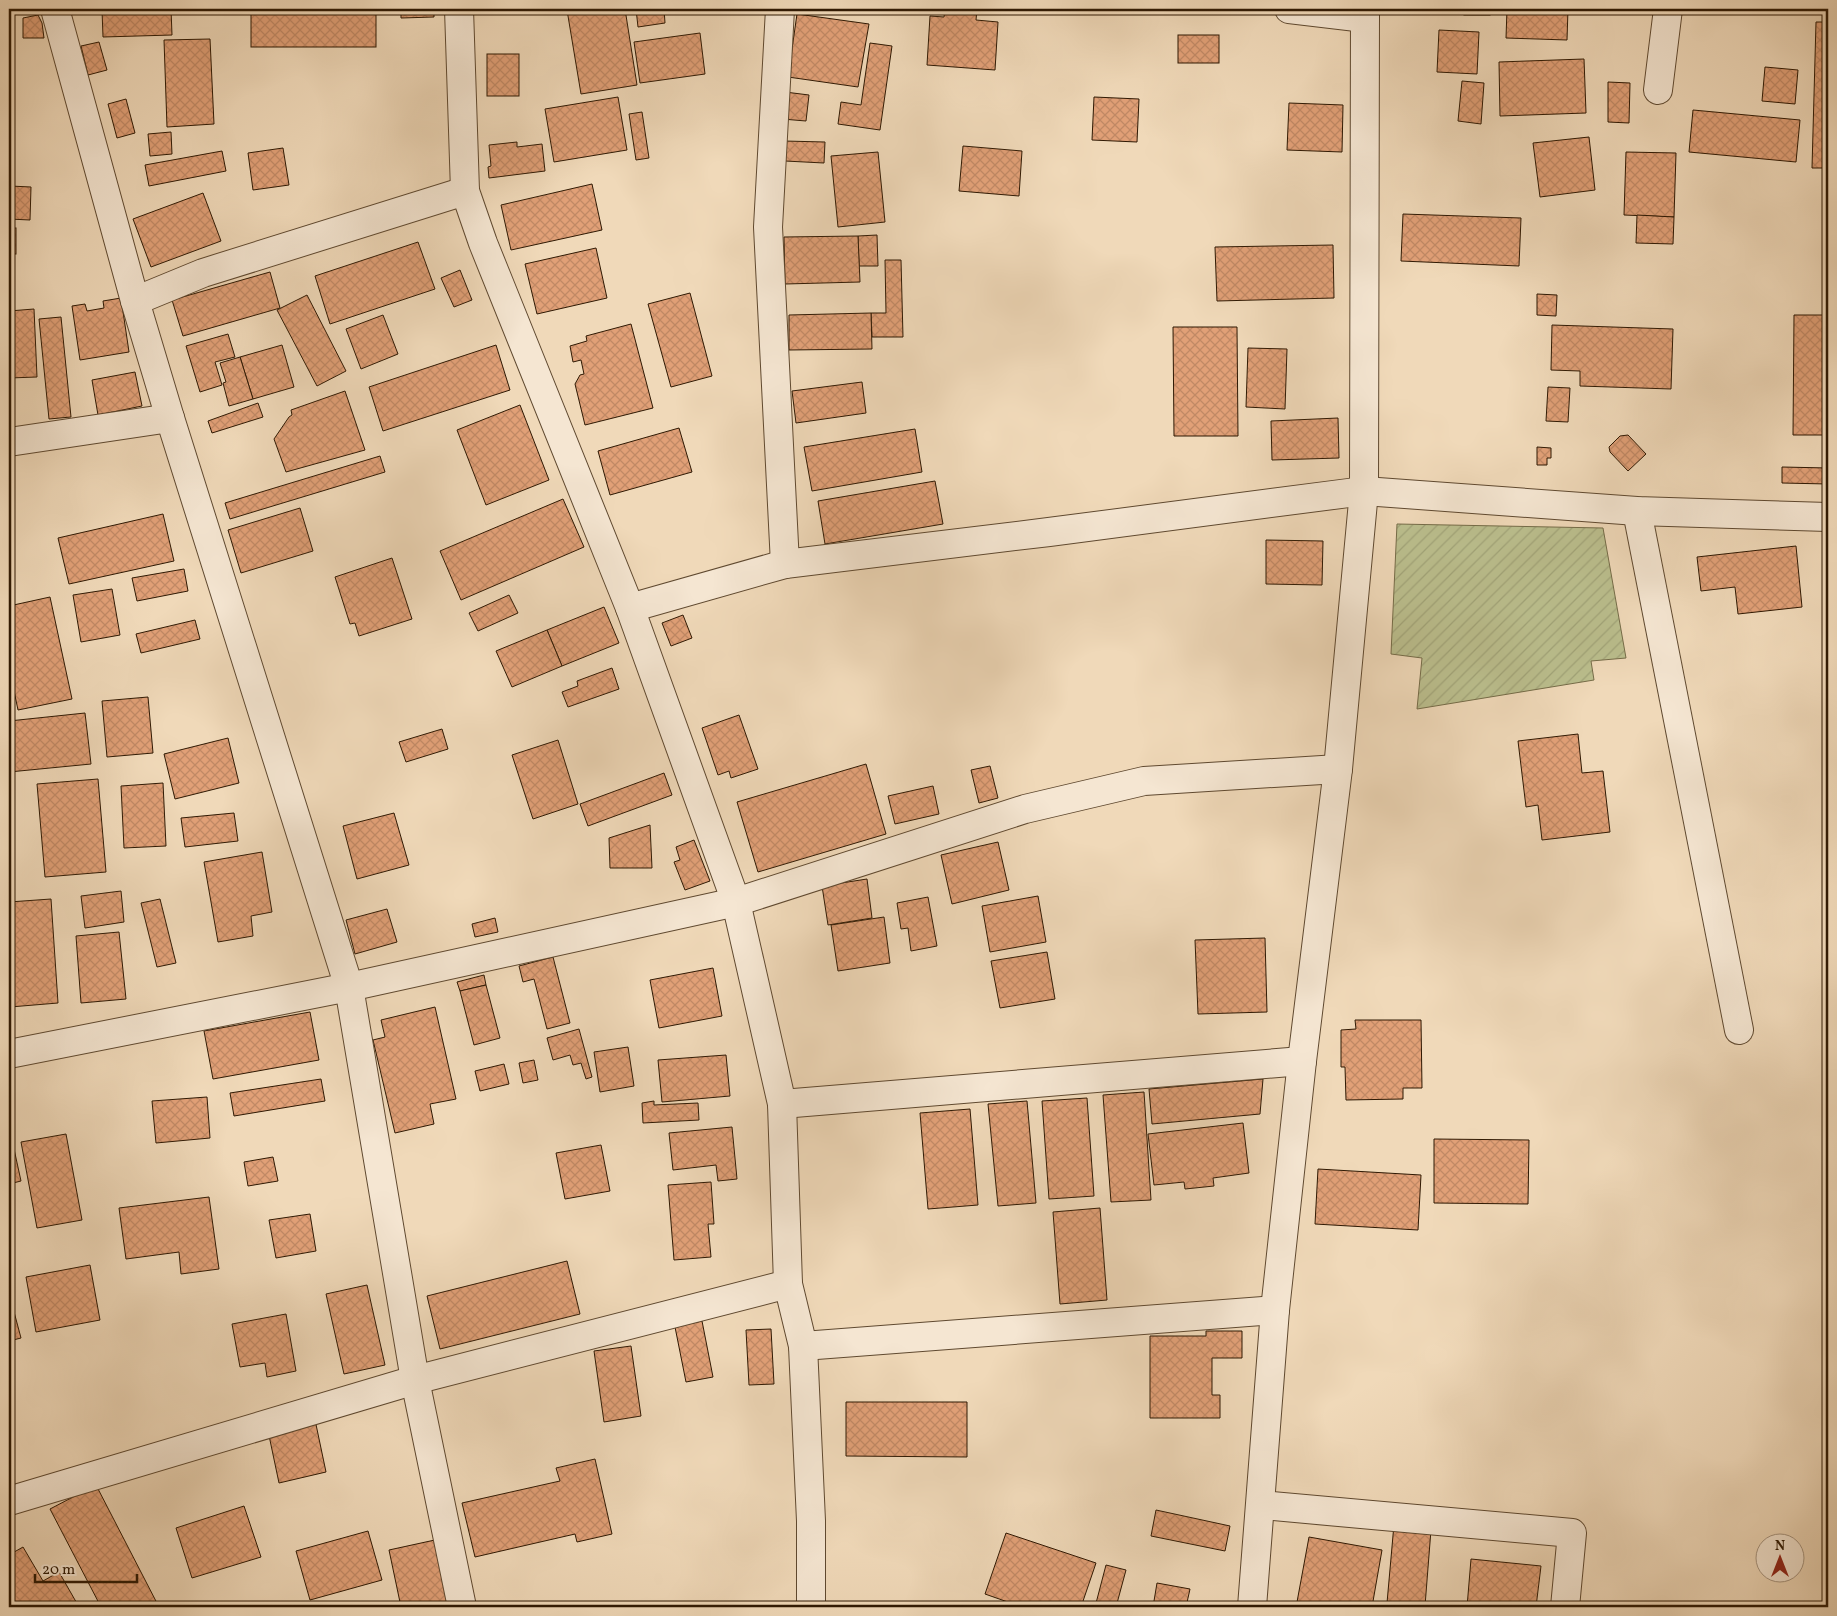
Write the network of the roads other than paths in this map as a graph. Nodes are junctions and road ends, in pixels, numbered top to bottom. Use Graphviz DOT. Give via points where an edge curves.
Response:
graph roads {
  1 [pos="55,9"];
  2 [pos="459,9"];
  3 [pos="780,9"];
  4 [pos="1289,9"];
  5 [pos="1668,9"];
  6 [pos="1365,14"];
  7 [pos="1658,90"];
  8 [pos="465,192"];
  9 [pos="135,301"];
  10 [pos="170,418"];
  11 [pos="9,442"];
  12 [pos="1364,491"];
  13 [pos="1637,510"];
  14 [pos="1828,517"];
  15 [pos="785,564"];
  16 [pos="630,608"];
  17 [pos="1338,769"];
  18 [pos="736,902"];
  19 [pos="349,987"];
  20 [pos="1739,1030"];
  21 [pos="9,1054"];
  22 [pos="1302,1061"];
  23 [pos="782,1104"];
  24 [pos="788,1284"];
  25 [pos="1275,1310"];
  26 [pos="803,1346"];
  27 [pos="415,1380"];
  28 [pos="9,1501"];
  29 [pos="1261,1505"];
  30 [pos="462,1607"];
  31 [pos="812,1607"];
  32 [pos="1252,1607"];
  33 [pos="1565,1607"];
  1 -- 9 [label="street"];
  2 -- 8 [label="street"];
  3 -- 15 [label="street" via="768,227"];
  4 -- 6 [label="street"];
  5 -- 7 [label="street"];
  6 -- 12 [label="street"];
  8 -- 9 [label="street" via="202,273"];
  8 -- 16 [label="street" via="482,243"];
  9 -- 10 [label="street"];
  10 -- 11 [label="street"];
  10 -- 19 [label="street"];
  12 -- 13 [label="street"];
  12 -- 15 [label="street"];
  12 -- 17 [label="street"];
  13 -- 14 [label="street"];
  13 -- 20 [label="street"];
  15 -- 16 [label="street"];
  16 -- 18 [label="street"];
  17 -- 18 [label="street" via="1144,781 1025,809"];
  17 -- 22 [label="street"];
  18 -- 19 [label="street"];
  18 -- 23 [label="street"];
  19 -- 21 [label="street"];
  19 -- 27 [label="street"];
  22 -- 23 [label="street"];
  22 -- 25 [label="street"];
  23 -- 24 [label="street"];
  24 -- 26 [label="street"];
  24 -- 27 [label="street"];
  25 -- 26 [label="street"];
  25 -- 29 [label="street"];
  26 -- 31 [label="street"];
  27 -- 28 [label="street"];
  27 -- 30 [label="street"];
  29 -- 32 [label="street"];
  29 -- 33 [label="street" via="1572,1533"];
}
